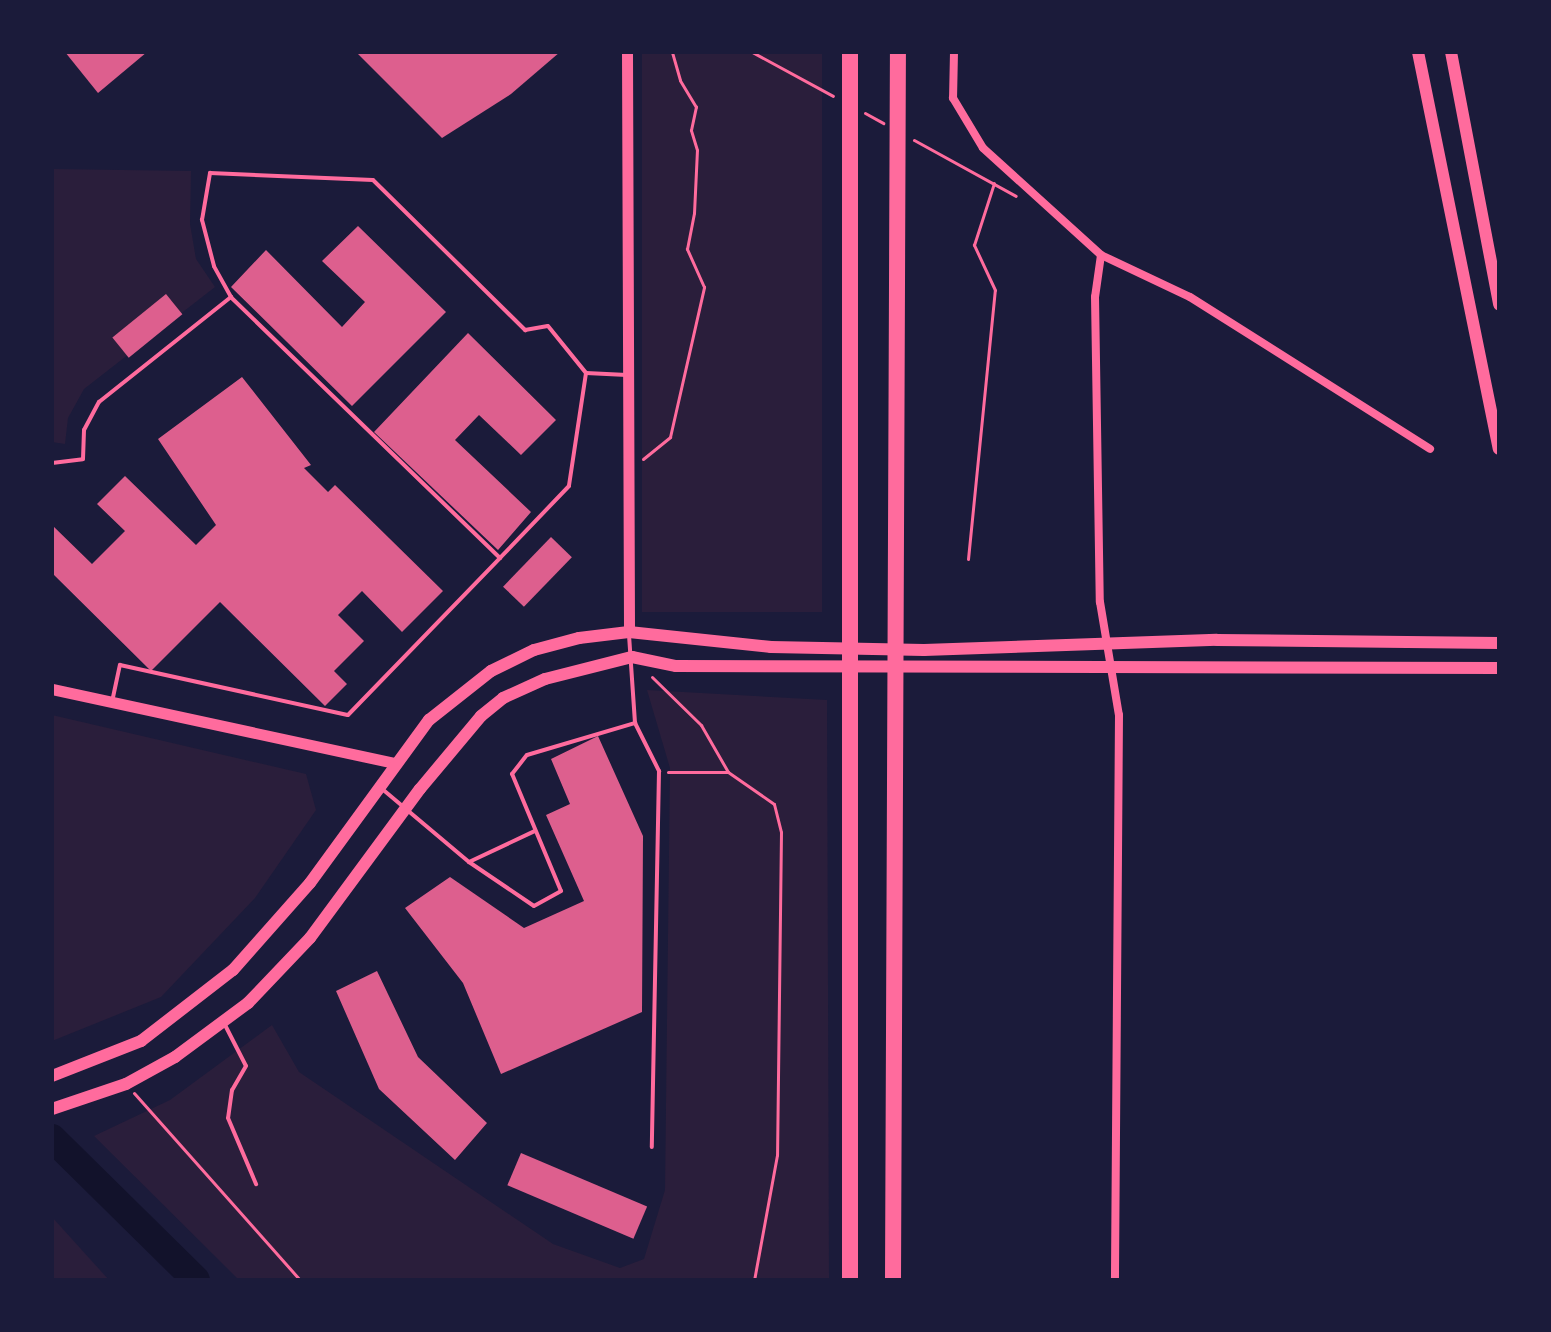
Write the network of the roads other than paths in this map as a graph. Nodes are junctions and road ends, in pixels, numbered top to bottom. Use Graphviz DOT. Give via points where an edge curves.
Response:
graph roads {
  1 [pos="627,52"];
  2 [pos="850,52"];
  3 [pos="898,52"];
  4 [pos="954,52"];
  5 [pos="1418,52"];
  6 [pos="1451,52"];
  7 [pos="1101,255"];
  8 [pos="231,297"];
  9 [pos="1499,304"];
  10 [pos="586,373"];
  11 [pos="630,375"];
  12 [pos="1430,449"];
  13 [pos="1499,449"];
  14 [pos="52,463"];
  15 [pos="500,558"];
  16 [pos="629,632"];
  17 [pos="1499,643"];
  18 [pos="1107,646"];
  19 [pos="632,657"];
  20 [pos="1110,668"];
  21 [pos="1499,668"];
  22 [pos="52,689"];
  23 [pos="112,702"];
  24 [pos="635,723"];
  25 [pos="395,763"];
  26 [pos="379,787"];
  27 [pos="406,809"];
  28 [pos="535,831"];
  29 [pos="469,862"];
  30 [pos="224,1023"];
  31 [pos="55,1075"];
  32 [pos="52,1109"];
  33 [pos="652,1147"];
  34 [pos="256,1184"];
  35 [pos="894,1277"];
  36 [pos="850,1280"];
  37 [pos="1115,1280"];
  1 -- 11 [label="street"];
  2 -- 36 [label="highway"];
  3 -- 35 [label="highway"];
  4 -- 7 [label="street" via="953,98 983,148"];
  5 -- 13 [label="main road"];
  6 -- 9 [label="main road"];
  7 -- 12 [label="street" via="1190,297"];
  7 -- 18 [label="street" via="1095,327 1100,602"];
  8 -- 10 [label="lane" via="214,266 202,220 210,173 373,180 525,330 548,326"];
  8 -- 14 [label="lane" via="99,402 84,430 83,459"];
  8 -- 15 [label="lane"];
  10 -- 11 [label="lane"];
  10 -- 15 [label="lane" via="569,486"];
  11 -- 16 [label="street"];
  15 -- 23 [label="lane" via="348,715 120,665"];
  16 -- 18 [label="main road" via="771,647"];
  16 -- 19 [label="lane"];
  16 -- 25 [label="main road" via="579,638 491,671 429,720"];
  17 -- 18 [label="main road" via="1217,640"];
  18 -- 20 [label="street"];
  19 -- 20 [label="main road" via="676,666"];
  19 -- 24 [label="lane"];
  19 -- 27 [label="main road" via="545,679 503,698 471,728"];
  20 -- 21 [label="main road"];
  20 -- 37 [label="street" via="1119,715"];
  22 -- 23 [label="street"];
  23 -- 25 [label="street"];
  24 -- 28 [label="lane" via="527,755 512,774"];
  24 -- 33 [label="lane" via="659,771"];
  25 -- 26 [label="main road"];
  26 -- 27 [label="lane"];
  26 -- 31 [label="main road" via="310,883 233,970 141,1041"];
  27 -- 29 [label="lane"];
  27 -- 30 [label="main road" via="310,938"];
  28 -- 29 [label="lane"];
  28 -- 29 [label="lane" via="561,891 534,906"];
  30 -- 32 [label="main road" via="126,1084"];
  30 -- 34 [label="lane" via="246,1066 232,1090 228,1118"];
}
